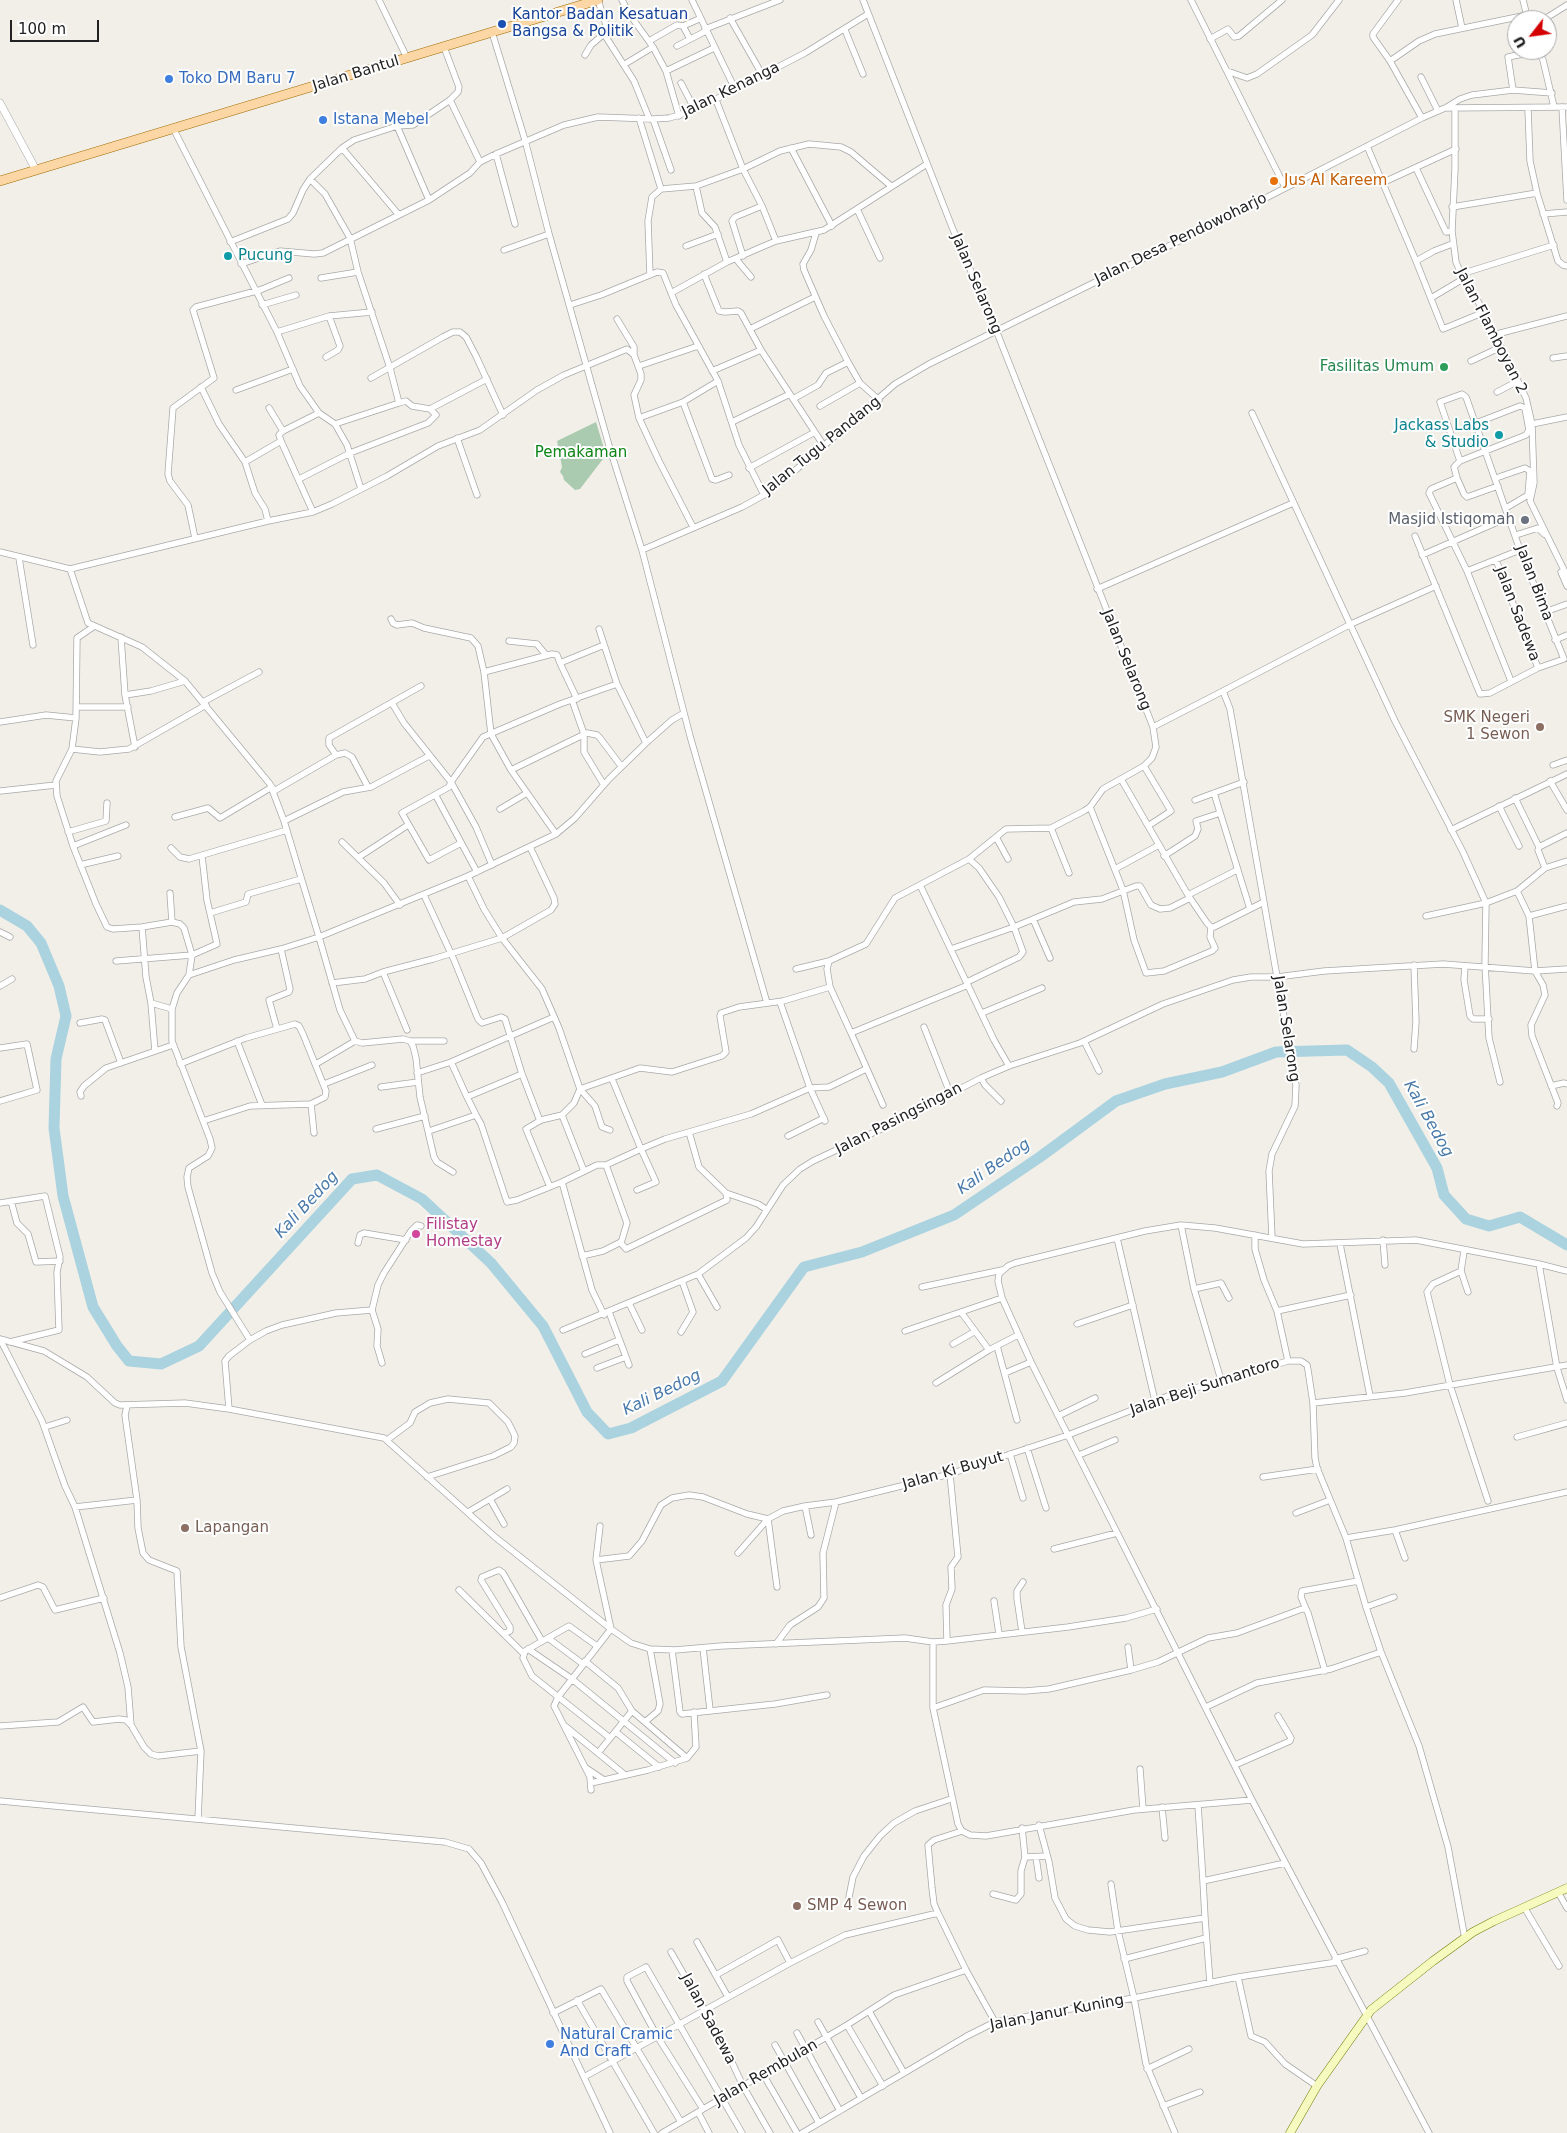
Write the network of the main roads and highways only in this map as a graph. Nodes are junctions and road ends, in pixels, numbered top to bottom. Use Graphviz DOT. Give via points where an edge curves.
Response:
graph roads {
  1 [pos="598,0"];
  2 [pos="0,181"];
  3 [pos="1567,1888"];
  4 [pos="1290,2133"];
  1 -- 2 [label="main road, Jalan Bantul" via="493,35"];
  3 -- 4 [label="main road" via="1494,1921 1465,1939 1366,2016 1317,2086"];
}
